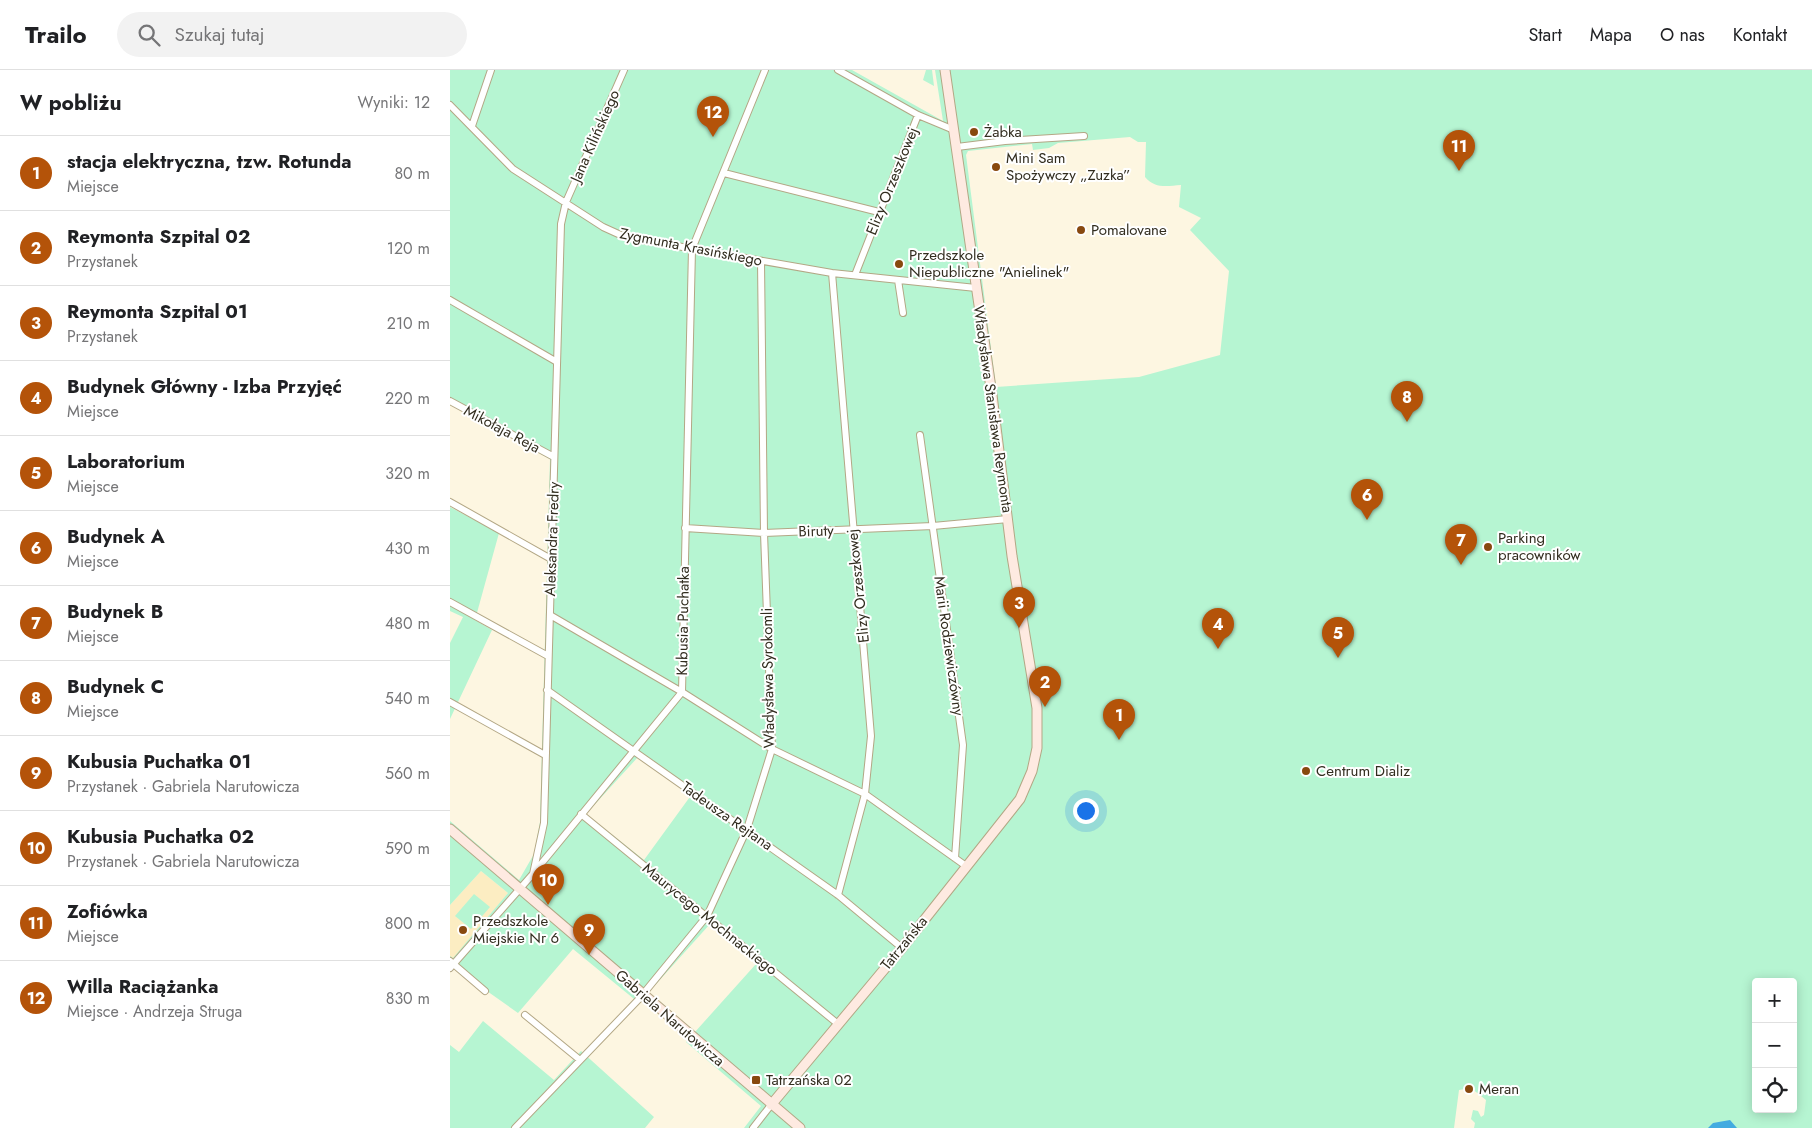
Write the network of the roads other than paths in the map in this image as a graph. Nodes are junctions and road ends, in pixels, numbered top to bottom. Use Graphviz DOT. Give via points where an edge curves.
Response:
graph roads {
  1 [pos="491,70"];
  2 [pos="624,70"];
  3 [pos="765,70"];
  4 [pos="838,70"];
  5 [pos="944,70"];
  6 [pos="450,106"];
  7 [pos="918,116"];
  8 [pos="472,126"];
  9 [pos="954,130"];
  10 [pos="1084,136"];
  11 [pos="957,147"];
  12 [pos="724,173"];
  13 [pos="566,202"];
  14 [pos="879,212"];
  15 [pos="692,249"];
  16 [pos="761,261"];
  17 [pos="832,273"];
  18 [pos="855,275"];
  19 [pos="898,280"];
  20 [pos="976,288"];
  21 [pos="450,300"];
  22 [pos="903,313"];
  23 [pos="557,362"];
  24 [pos="450,400"];
  25 [pos="920,435"];
  26 [pos="554,457"];
  27 [pos="450,502"];
  28 [pos="1008,519"];
  29 [pos="933,526"];
  30 [pos="685,528"];
  31 [pos="852,530"];
  32 [pos="764,533"];
  33 [pos="551,559"];
  34 [pos="450,602"];
  35 [pos="550,616"];
  36 [pos="548,656"];
  37 [pos="547,690"];
  38 [pos="682,692"];
  39 [pos="450,702"];
  40 [pos="1037,748"];
  41 [pos="772,749"];
  42 [pos="633,750"];
  43 [pos="545,755"];
  44 [pos="865,794"];
  45 [pos="581,814"];
  46 [pos="450,829"];
  47 [pos="747,829"];
  48 [pos="955,858"];
  49 [pos="966,866"];
  50 [pos="532,876"];
  51 [pos="520,890"];
  52 [pos="838,895"];
  53 [pos="707,916"];
  54 [pos="902,948"];
  55 [pos="451,964"];
  56 [pos="485,991"];
  57 [pos="643,994"];
  58 [pos="525,1015"];
  59 [pos="838,1024"];
  60 [pos="580,1060"];
  61 [pos="772,1104"];
  62 [pos="515,1128"];
  63 [pos="753,1128"];
  64 [pos="800,1128"];
  1 -- 8 [label="street"];
  2 -- 13 [label="street, Jana Kilińskiego"];
  3 -- 12 [label="street"];
  4 -- 7 [label="street"];
  5 -- 9 [label="street, Władysława Stanisława Reymonta"];
  6 -- 8 [label="street, Zygmunta Krasińskiego"];
  7 -- 9 [label="street"];
  7 -- 14 [label="street, Elizy Orzeszkowej"];
  8 -- 13 [label="street, Zygmunta Krasińskiego" via="513,170"];
  9 -- 11 [label="street, Władysława Stanisława Reymonta"];
  10 -- 11 [label="street"];
  11 -- 20 [label="street, Władysława Stanisława Reymonta"];
  12 -- 14 [label="street"];
  12 -- 15 [label="street"];
  13 -- 15 [label="street, Zygmunta Krasińskiego" via="603,228 625,237"];
  13 -- 23 [label="street, Aleksandra Fredry" via="561,224"];
  14 -- 18 [label="street, Elizy Orzeszkowej"];
  15 -- 16 [label="street, Zygmunta Krasińskiego"];
  15 -- 30 [label="street, Kubusia Puchatka"];
  16 -- 17 [label="street, Zygmunta Krasińskiego"];
  16 -- 32 [label="street, Władysława Syrokomli"];
  17 -- 18 [label="street, Zygmunta Krasińskiego"];
  17 -- 31 [label="street, Elizy Orzeszkowej"];
  18 -- 19 [label="street, Zygmunta Krasińskiego"];
  19 -- 20 [label="street, Zygmunta Krasińskiego"];
  19 -- 22 [label="street"];
  20 -- 28 [label="street, Władysława Stanisława Reymonta"];
  21 -- 23 [label="street"];
  23 -- 26 [label="street, Aleksandra Fredry"];
  24 -- 26 [label="street, Mikołaja Reja"];
  25 -- 29 [label="street, Marii Rodziewiczówny"];
  26 -- 33 [label="street, Aleksandra Fredry"];
  27 -- 33 [label="street"];
  28 -- 29 [label="street, Biruty"];
  28 -- 40 [label="street, Władysława Stanisława Reymonta" via="1037,708"];
  29 -- 31 [label="street, Biruty"];
  29 -- 48 [label="street, Marii Rodziewiczówny" via="963,745"];
  30 -- 32 [label="street, Biruty"];
  30 -- 38 [label="street, Kubusia Puchatka"];
  31 -- 32 [label="street, Biruty"];
  31 -- 44 [label="street, Elizy Orzeszkowej" via="871,736"];
  32 -- 41 [label="street, Władysława Syrokomli"];
  33 -- 35 [label="street, Aleksandra Fredry"];
  34 -- 36 [label="street"];
  35 -- 36 [label="street, Aleksandra Fredry"];
  35 -- 38 [label="street"];
  36 -- 37 [label="street, Aleksandra Fredry"];
  37 -- 42 [label="street, Tadeusza Rejtana"];
  37 -- 43 [label="street, Aleksandra Fredry"];
  38 -- 41 [label="street"];
  38 -- 42 [label="street, Kubusia Puchatka"];
  39 -- 43 [label="street"];
  40 -- 49 [label="street, Tatrzańska" via="1032,771 1020,799"];
  41 -- 44 [label="street"];
  41 -- 47 [label="street, Władysława Syrokomli"];
  42 -- 45 [label="street, Kubusia Puchatka"];
  42 -- 47 [label="street, Tadeusza Rejtana"];
  43 -- 50 [label="street, Aleksandra Fredry" via="544,823"];
  44 -- 48 [label="street"];
  44 -- 52 [label="street, Elizy Orzeszkowej"];
  45 -- 50 [label="street, Kubusia Puchatka"];
  45 -- 53 [label="street, Maurycego Mochnackiego"];
  46 -- 51 [label="street, Gabriela Narutowicza"];
  47 -- 52 [label="street, Tadeusza Rejtana"];
  47 -- 53 [label="street, Władysława Syrokomli"];
  48 -- 49 [label="street"];
  49 -- 54 [label="street, Tatrzańska"];
  50 -- 51 [label="street, Kubusia Puchatka"];
  51 -- 55 [label="street, Kubusia Puchatka"];
  51 -- 57 [label="street, Gabriela Narutowicza"];
  52 -- 54 [label="street, Tadeusza Rejtana"];
  53 -- 57 [label="street, Władysława Syrokomli"];
  53 -- 59 [label="street, Maurycego Mochnackiego"];
  54 -- 59 [label="street, Tatrzańska"];
  55 -- 56 [label="street"];
  57 -- 60 [label="street, Władysława Syrokomli"];
  57 -- 61 [label="street, Gabriela Narutowicza"];
  58 -- 60 [label="street"];
  59 -- 61 [label="street, Tatrzańska"];
  60 -- 62 [label="street, Władysława Syrokomli"];
  61 -- 63 [label="street, Tatrzańska"];
  61 -- 64 [label="street, Gabriela Narutowicza"];
}
